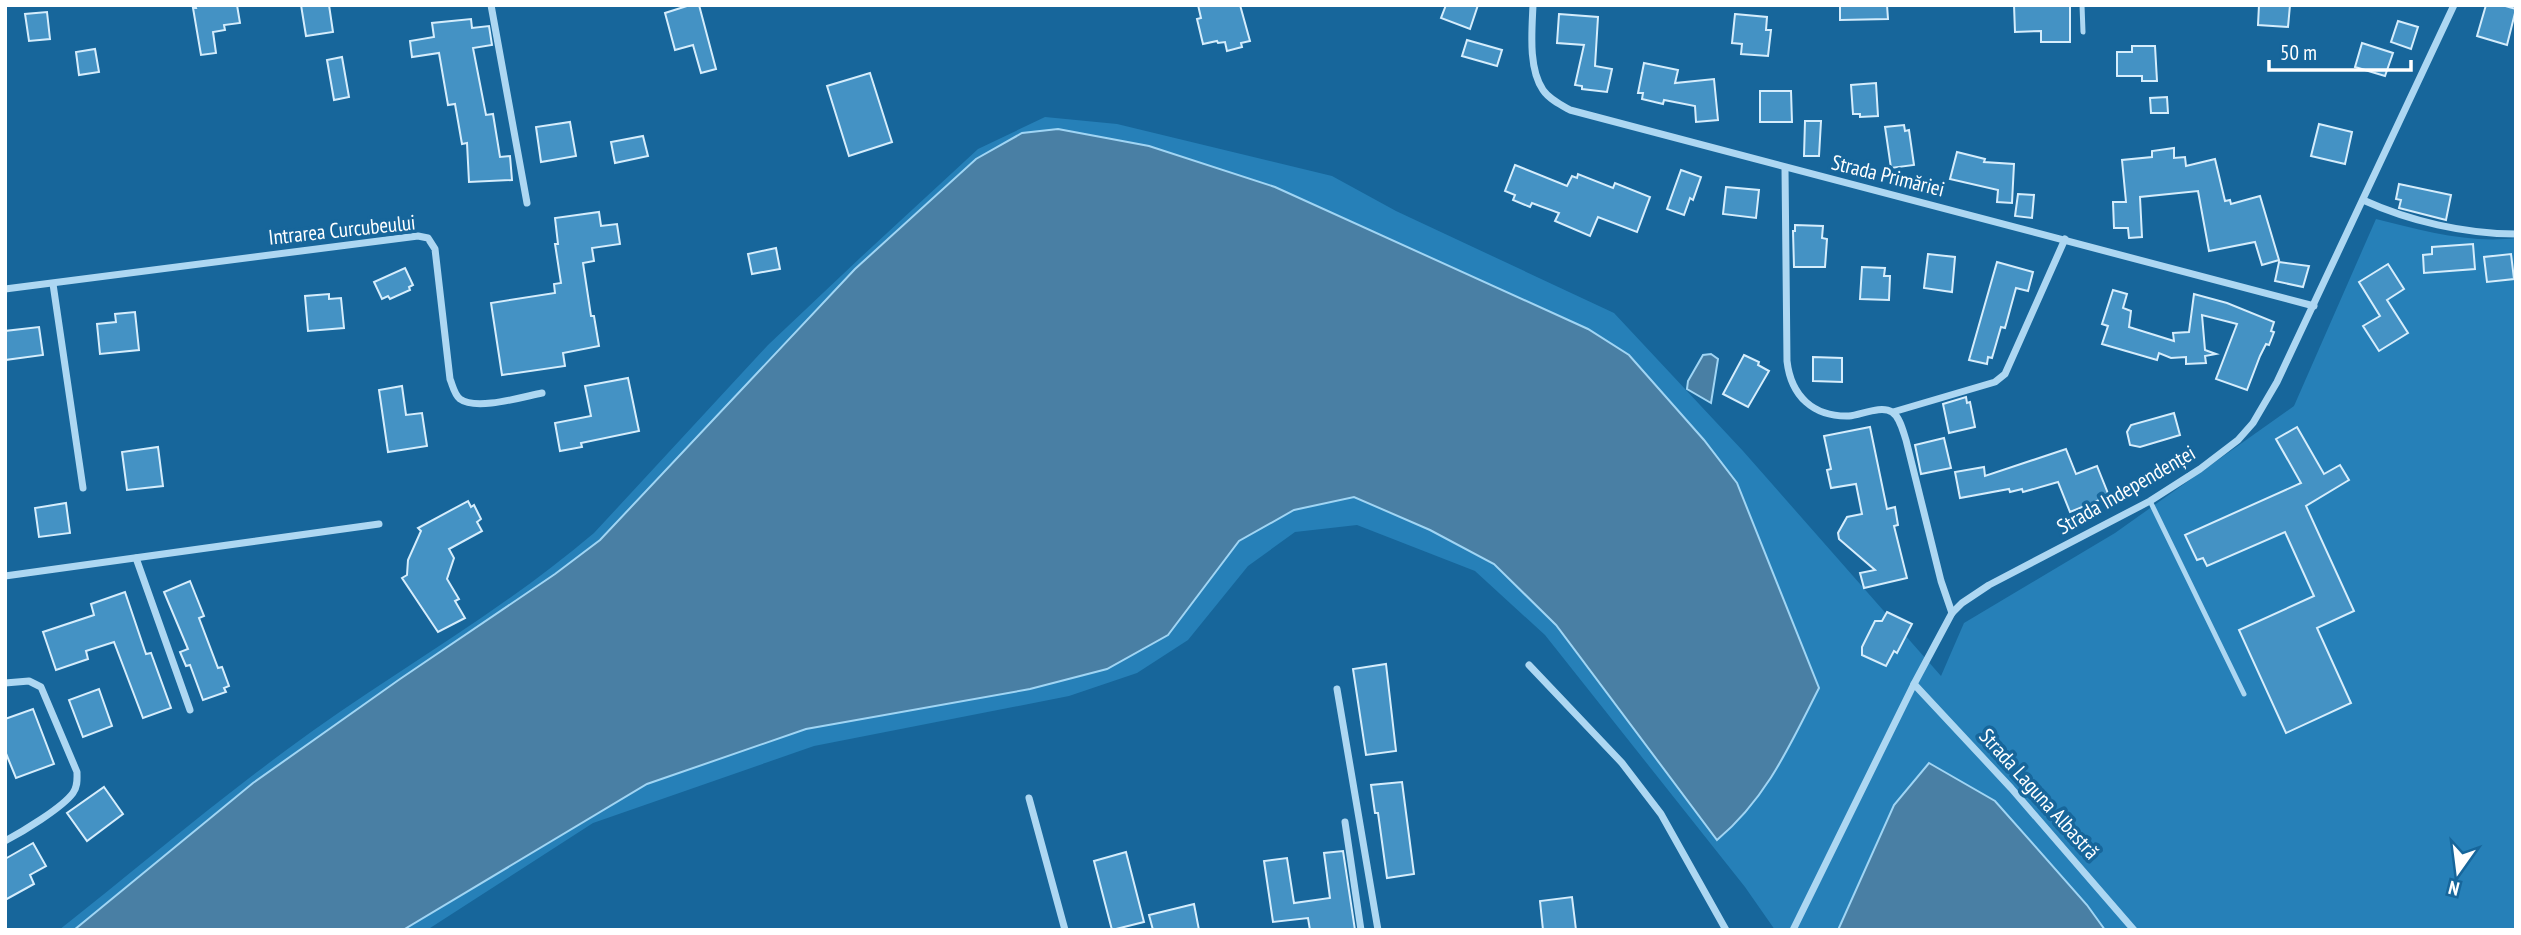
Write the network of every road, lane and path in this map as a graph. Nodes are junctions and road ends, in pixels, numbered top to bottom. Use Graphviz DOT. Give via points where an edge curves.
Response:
graph roads {
  1 [pos="491,5"];
  2 [pos="1533,5"];
  3 [pos="2082,5"];
  4 [pos="2454,5"];
  5 [pos="2083,32"];
  6 [pos="1785,168"];
  7 [pos="2363,200"];
  8 [pos="527,203"];
  9 [pos="2516,234"];
  10 [pos="2065,240"];
  11 [pos="53,284"];
  12 [pos="5,289"];
  13 [pos="2314,306"];
  14 [pos="542,393"];
  15 [pos="1894,412"];
  16 [pos="83,488"];
  17 [pos="2150,500"];
  18 [pos="379,524"];
  19 [pos="136,558"];
  20 [pos="5,576"];
  21 [pos="1952,613"];
  22 [pos="1529,665"];
  23 [pos="5,683"];
  24 [pos="1914,684"];
  25 [pos="1337,689"];
  26 [pos="2244,694"];
  27 [pos="190,710"];
  28 [pos="1029,798"];
  29 [pos="1345,822"];
  30 [pos="5,841"];
  31 [pos="1065,930"];
  32 [pos="1361,930"];
  33 [pos="1378,930"];
  34 [pos="1726,930"];
  35 [pos="1793,930"];
  36 [pos="2134,930"];
  1 -- 8 [label="street"];
  2 -- 6 [label="street, Strada Primăriei" via="1537,76 1555,102 1585,116"];
  3 -- 5 [label="lane"];
  4 -- 7 [label="street, Strada Independenței"];
  6 -- 10 [label="street, Strada Primăriei"];
  6 -- 15 [label="street" via="1787,361 1795,390 1820,412 1849,416"];
  7 -- 9 [label="street" via="2430,223"];
  7 -- 13 [label="street, Strada Independenței"];
  10 -- 13 [label="street, Strada Primăriei"];
  10 -- 15 [label="street" via="2005,374 1995,382"];
  11 -- 12 [label="street, Intrarea Curcubeului"];
  11 -- 14 [label="street, Intrarea Curcubeului" via="428,238 435,249 450,379 456,395 463,401 485,404"];
  11 -- 16 [label="street"];
  13 -- 17 [label="street, Strada Independenței" via="2253,423 2221,454"];
  15 -- 21 [label="street" via="1906,440"];
  17 -- 21 [label="street, Strada Independenței" via="1989,585"];
  17 -- 26 [label="lane"];
  18 -- 19 [label="street"];
  19 -- 20 [label="street"];
  19 -- 27 [label="street"];
  21 -- 24 [label="street, Strada Independenței"];
  22 -- 34 [label="street" via="1622,763 1661,814"];
  23 -- 30 [label="street" via="29,681 41,687 77,772 77,785 32,826"];
  24 -- 35 [label="street, Strada Independenței"];
  24 -- 36 [label="street, Strada Laguna Albastră"];
  25 -- 33 [label="street"];
  28 -- 31 [label="street"];
  29 -- 32 [label="street"];
}
